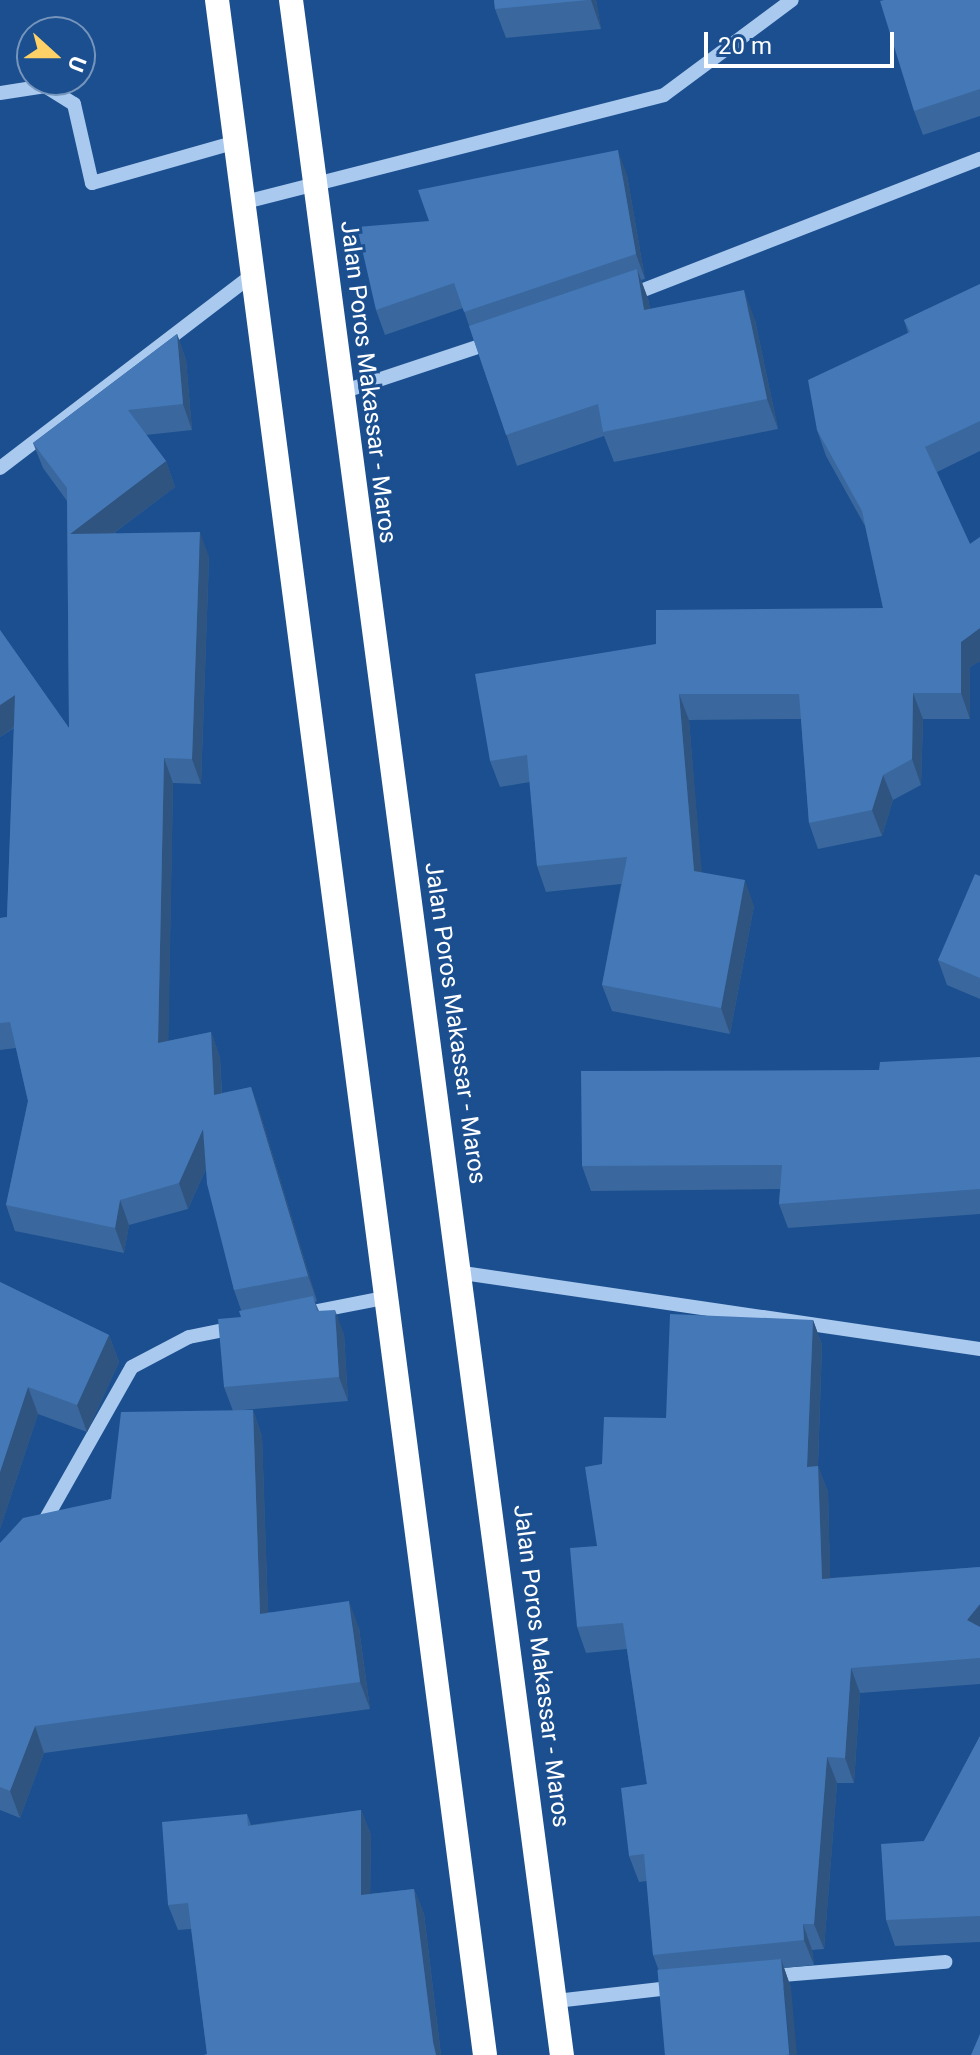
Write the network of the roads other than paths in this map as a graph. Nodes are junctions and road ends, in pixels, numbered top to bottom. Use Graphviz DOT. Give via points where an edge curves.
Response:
graph roads {
  1 [pos="217,0"];
  2 [pos="291,0"];
  3 [pos="792,0"];
  4 [pos="0,93"];
  5 [pos="236,142"];
  6 [pos="980,159"];
  7 [pos="315,186"];
  8 [pos="245,202"];
  9 [pos="255,274"];
  10 [pos="612,302"];
  11 [pos="506,337"];
  12 [pos="339,393"];
  13 [pos="0,468"];
  14 [pos="463,1273"];
  15 [pos="384,1298"];
  16 [pos="980,1349"];
  17 [pos="29,1538"];
  18 [pos="945,1962"];
  19 [pos="749,1979"];
  20 [pos="690,1986"];
  21 [pos="556,2001"];
  22 [pos="485,2055"];
  23 [pos="562,2055"];
  1 -- 5 [label="highway"];
  2 -- 7 [label="highway, Jalan Poros Makassar - Maros"];
  3 -- 7 [label="street" via="664,95"];
  4 -- 5 [label="street" via="45,86 74,104 92,183"];
  5 -- 8 [label="highway"];
  6 -- 10 [label="street"];
  7 -- 8 [label="street"];
  7 -- 12 [label="highway, Jalan Poros Makassar - Maros"];
  8 -- 9 [label="highway"];
  9 -- 13 [label="street"];
  9 -- 15 [label="highway"];
  11 -- 12 [label="street"];
  12 -- 14 [label="highway, Jalan Poros Makassar - Maros"];
  14 -- 16 [label="street"];
  14 -- 21 [label="highway, Jalan Poros Makassar - Maros"];
  15 -- 17 [label="street" via="189,1337 132,1367 68,1490"];
  15 -- 22 [label="highway"];
  18 -- 19 [label="street"];
  20 -- 21 [label="street"];
  21 -- 23 [label="highway, Jalan Poros Makassar - Maros"];
}
